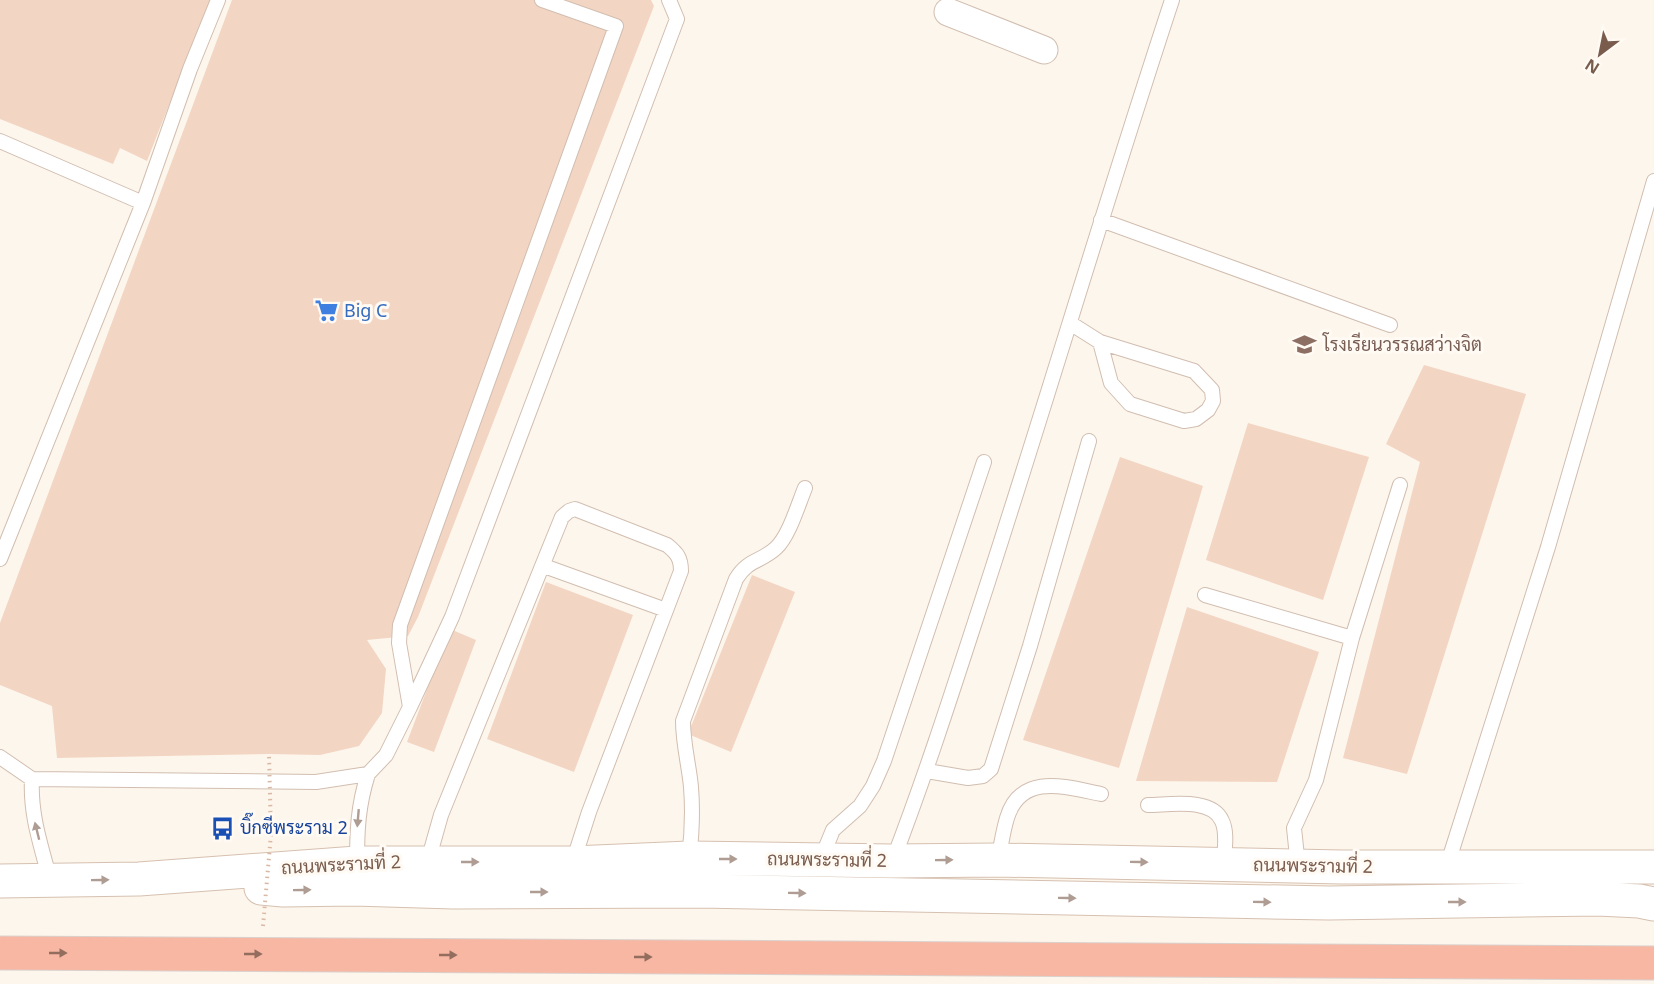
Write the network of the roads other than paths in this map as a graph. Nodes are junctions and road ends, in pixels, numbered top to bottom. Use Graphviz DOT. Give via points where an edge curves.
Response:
graph roads {
  1 [pos="218,0"];
  2 [pos="542,0"];
  3 [pos="669,0"];
  4 [pos="1172,0"];
  5 [pos="947,14"];
  6 [pos="1044,50"];
  7 [pos="0,141"];
  8 [pos="1654,181"];
  9 [pos="143,203"];
  10 [pos="1101,220"];
  11 [pos="1070,323"];
  12 [pos="1390,325"];
  13 [pos="1100,342"];
  14 [pos="1089,441"];
  15 [pos="984,462"];
  16 [pos="1400,485"];
  17 [pos="805,488"];
  18 [pos="0,559"];
  19 [pos="544,566"];
  20 [pos="1205,594"];
  21 [pos="666,610"];
  22 [pos="1352,638"];
  23 [pos="410,707"];
  24 [pos="0,757"];
  25 [pos="927,771"];
  26 [pos="368,774"];
  27 [pos="32,779"];
  28 [pos="1101,794"];
  29 [pos="1148,806"];
  30 [pos="689,858"];
  31 [pos="821,859"];
  32 [pos="998,860"];
  33 [pos="428,861"];
  34 [pos="892,861"];
  35 [pos="357,862"];
  36 [pos="573,863"];
  37 [pos="1224,864"];
  38 [pos="1298,866"];
  39 [pos="1447,866"];
  40 [pos="1654,867"];
  41 [pos="139,879"];
  42 [pos="0,881"];
  43 [pos="51,882"];
  44 [pos="1654,904"];
  45 [pos="0,953"];
  46 [pos="1654,963"];
  1 -- 9 [label="lane"];
  2 -- 23 [label="lane" via="616,26 400,625 399,643"];
  3 -- 23 [label="lane" via="677,19 452,616"];
  4 -- 10 [label="lane"];
  5 -- 6 [label="street"];
  7 -- 9 [label="lane"];
  8 -- 39 [label="lane" via="1548,547"];
  9 -- 18 [label="lane"];
  10 -- 11 [label="lane"];
  10 -- 12 [label="lane"];
  11 -- 13 [label="lane"];
  11 -- 25 [label="lane"];
  13 -- 13 [label="lane" via="1194,371 1212,390 1213,401 1208,410 1196,419 1184,421 1130,404 1111,383"];
  14 -- 25 [label="lane" via="991,769 983,776 968,778"];
  15 -- 31 [label="lane" via="884,761 860,806 833,830"];
  16 -- 22 [label="lane"];
  17 -- 30 [label="lane" via="778,547 743,568 736,579 683,721 693,825"];
  19 -- 21 [label="lane"];
  19 -- 21 [label="lane" via="562,517 575,509 584,511 667,545 677,554 681,571"];
  19 -- 33 [label="lane" via="441,815"];
  20 -- 22 [label="lane"];
  21 -- 36 [label="lane"];
  22 -- 38 [label="lane" via="1316,780 1294,828"];
  23 -- 26 [label="lane" via="386,755"];
  24 -- 27 [label="lane"];
  25 -- 34 [label="lane"];
  26 -- 27 [label="lane" via="316,782"];
  26 -- 35 [label="lane, one-way" via="357,823"];
  43 -- 27 [label="lane, one-way" via="35,825"];
  28 -- 32 [label="lane" via="1047,786 1020,795 1007,817"];
  29 -- 37 [label="lane" via="1196,804 1214,811 1223,822"];
  30 -- 31 [label="main road, ถนนพระรามที่ 2, one-way"];
  30 -- 36 [label="main road, ถนนพระรามที่ 2"];
  31 -- 34 [label="main road, ถนนพระรามที่ 2"];
  34 -- 32 [label="main road, ถนนพระรามที่ 2, one-way"];
  32 -- 37 [label="main road, ถนนพระรามที่ 2, one-way"];
  33 -- 35 [label="main road, ถนนพระรามที่ 2"];
  33 -- 36 [label="main road, ถนนพระรามที่ 2, one-way"];
  35 -- 41 [label="main road, ถนนพระรามที่ 2"];
  37 -- 38 [label="main road, ถนนพระรามที่ 2"];
  38 -- 39 [label="main road, ถนนพระรามที่ 2"];
  39 -- 40 [label="main road, ถนนพระรามที่ 2"];
  43 -- 41 [label="main road, ถนนพระรามที่ 2, one-way"];
  41 -- 44 [label="main road, one-way" via="282,890 700,891 1329,903 1598,899"];
  42 -- 43 [label="main road, ถนนพระรามที่ 2"];
  45 -- 46 [label="highway, one-way, bridge"];
}
